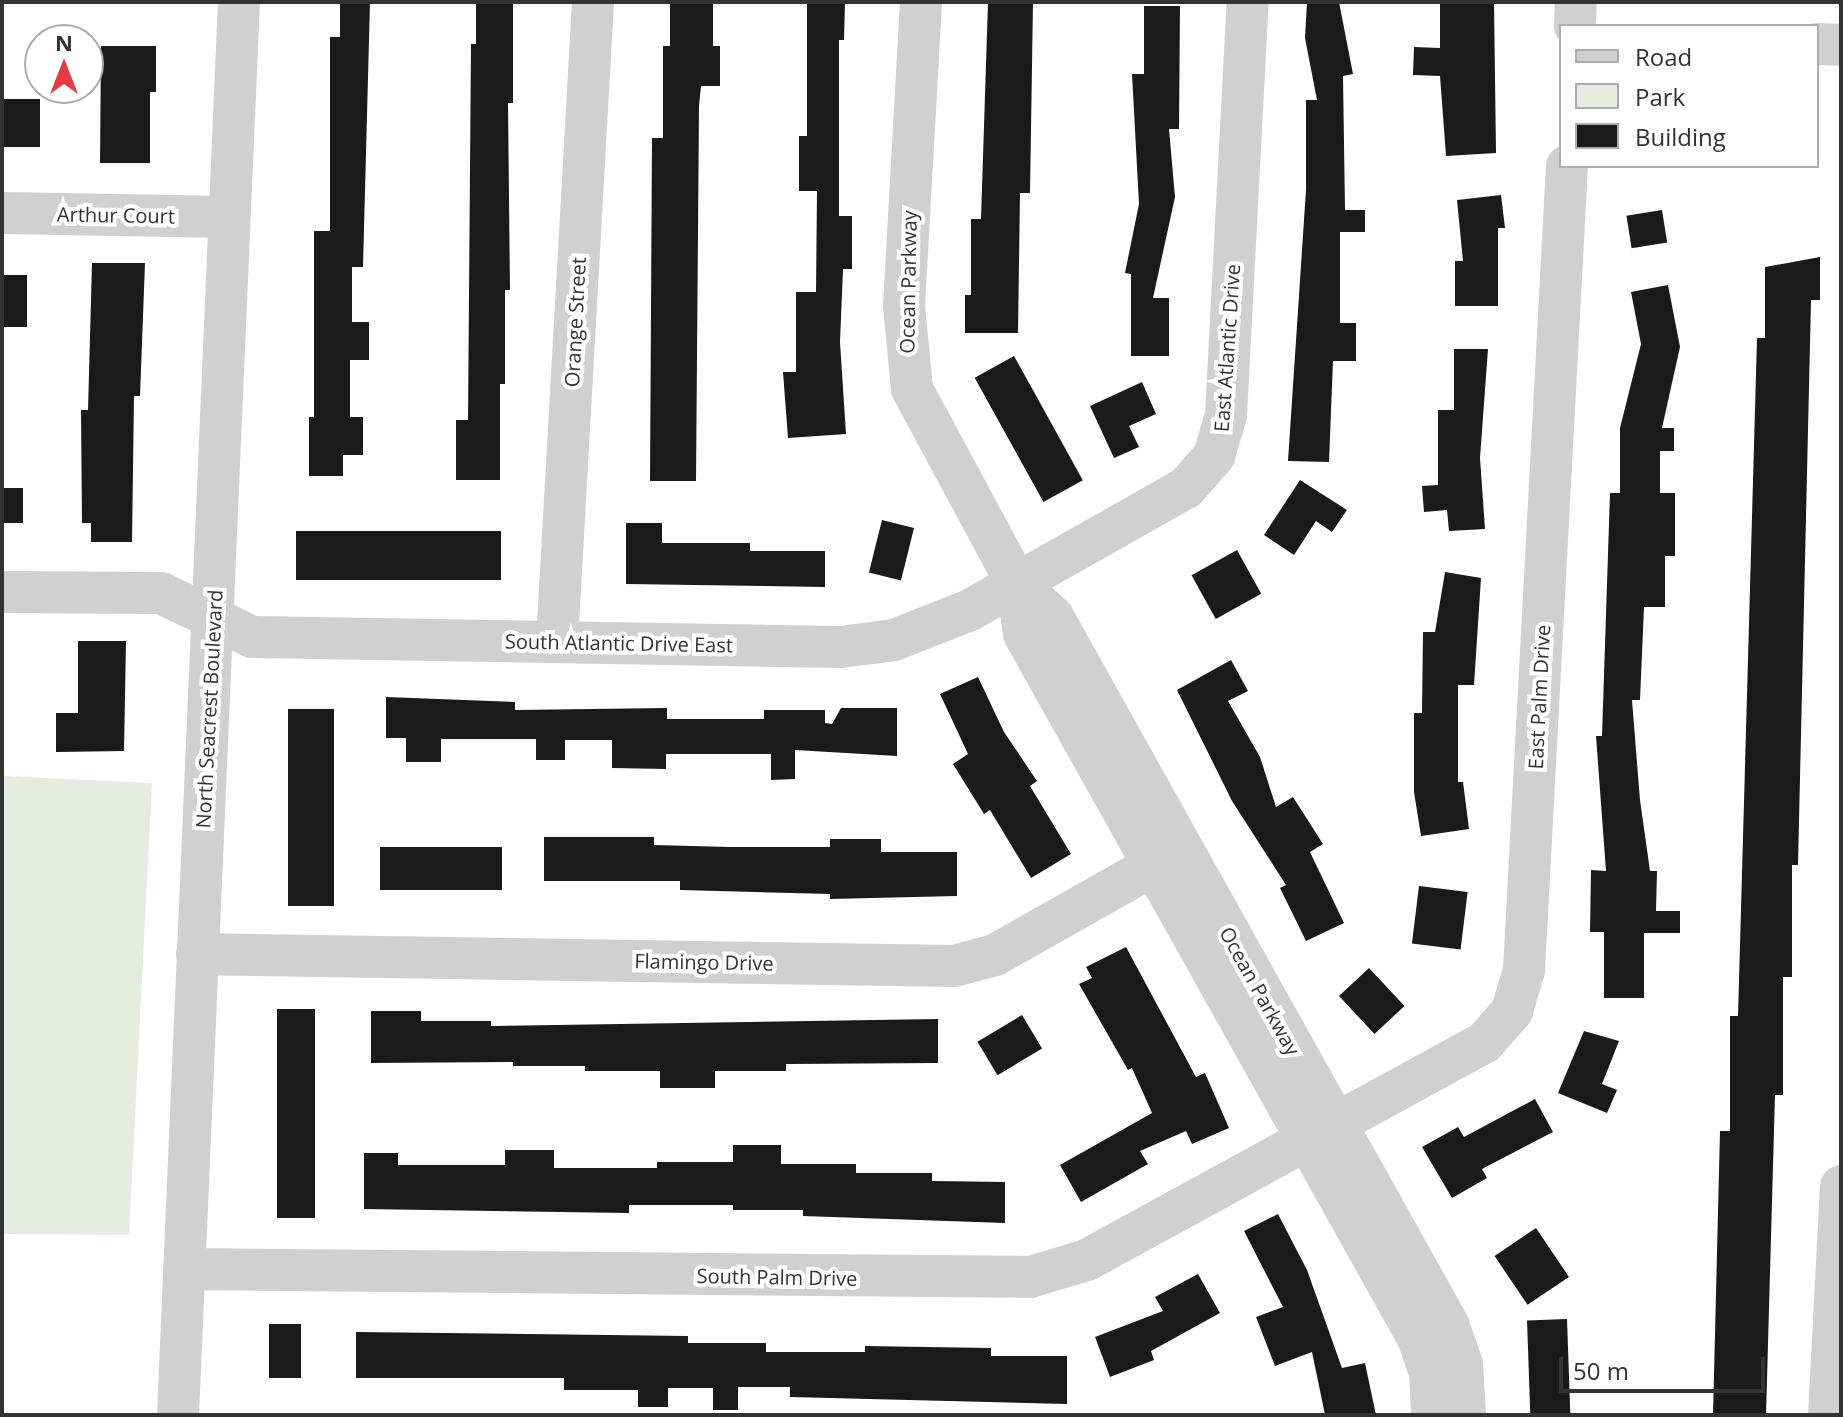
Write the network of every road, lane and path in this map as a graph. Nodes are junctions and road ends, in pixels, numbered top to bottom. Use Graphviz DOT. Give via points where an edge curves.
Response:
graph roads {
  1 [pos="239,2"];
  2 [pos="593,2"];
  3 [pos="921,2"];
  4 [pos="1248,2"];
  5 [pos="1576,2"];
  6 [pos="1575,24"];
  7 [pos="1819,44"];
  8 [pos="1841,45"];
  9 [pos="1567,168"];
  10 [pos="2,213"];
  11 [pos="229,217"];
  12 [pos="1017,584"];
  13 [pos="2,592"];
  14 [pos="213,616"];
  15 [pos="557,642"];
  16 [pos="1167,857"];
  17 [pos="197,954"];
  18 [pos="1320,1133"];
  19 [pos="1841,1186"];
  20 [pos="1840,1231"];
  21 [pos="184,1269"];
  22 [pos="178,1415"];
  23 [pos="1432,1415"];
  24 [pos="1465,1415"];
  25 [pos="1829,1415"];
  1 -- 11 [label="street, North Seacrest Boulevard"];
  2 -- 15 [label="street, Orange Street"];
  3 -- 12 [label="street, Ocean Parkway" via="906,361 925,416"];
  4 -- 12 [label="street, East Atlantic Drive" via="1226,415 1219,446 1186,488"];
  5 -- 6 [label="street"];
  7 -- 8 [label="street"];
  9 -- 18 [label="street, East Palm Drive" via="1521,991 1512,1011 1484,1043"];
  10 -- 11 [label="street, Arthur Court"];
  11 -- 14 [label="street, North Seacrest Boulevard"];
  12 -- 15 [label="street, South Atlantic Drive East" via="923,632 869,645"];
  12 -- 16 [label="street, Ocean Parkway" via="1024,634"];
  13 -- 14 [label="street, South Atlantic Drive East" via="161,593"];
  14 -- 15 [label="street, South Atlantic Drive East" via="252,637"];
  14 -- 17 [label="street, North Seacrest Boulevard"];
  16 -- 17 [label="street, Flamingo Drive" via="995,955 954,966"];
  16 -- 18 [label="street, Ocean Parkway"];
  17 -- 21 [label="street, North Seacrest Boulevard"];
  18 -- 21 [label="street, South Palm Drive" via="1087,1260 1030,1277"];
  18 -- 23 [label="street, Ocean Parkway" via="1418,1338 1430,1372"];
  18 -- 24 [label="street, Ocean Parkway" via="1448,1324 1462,1364"];
  19 -- 20 [label="street"];
  20 -- 25 [label="street"];
  21 -- 22 [label="street, North Seacrest Boulevard"];
}
